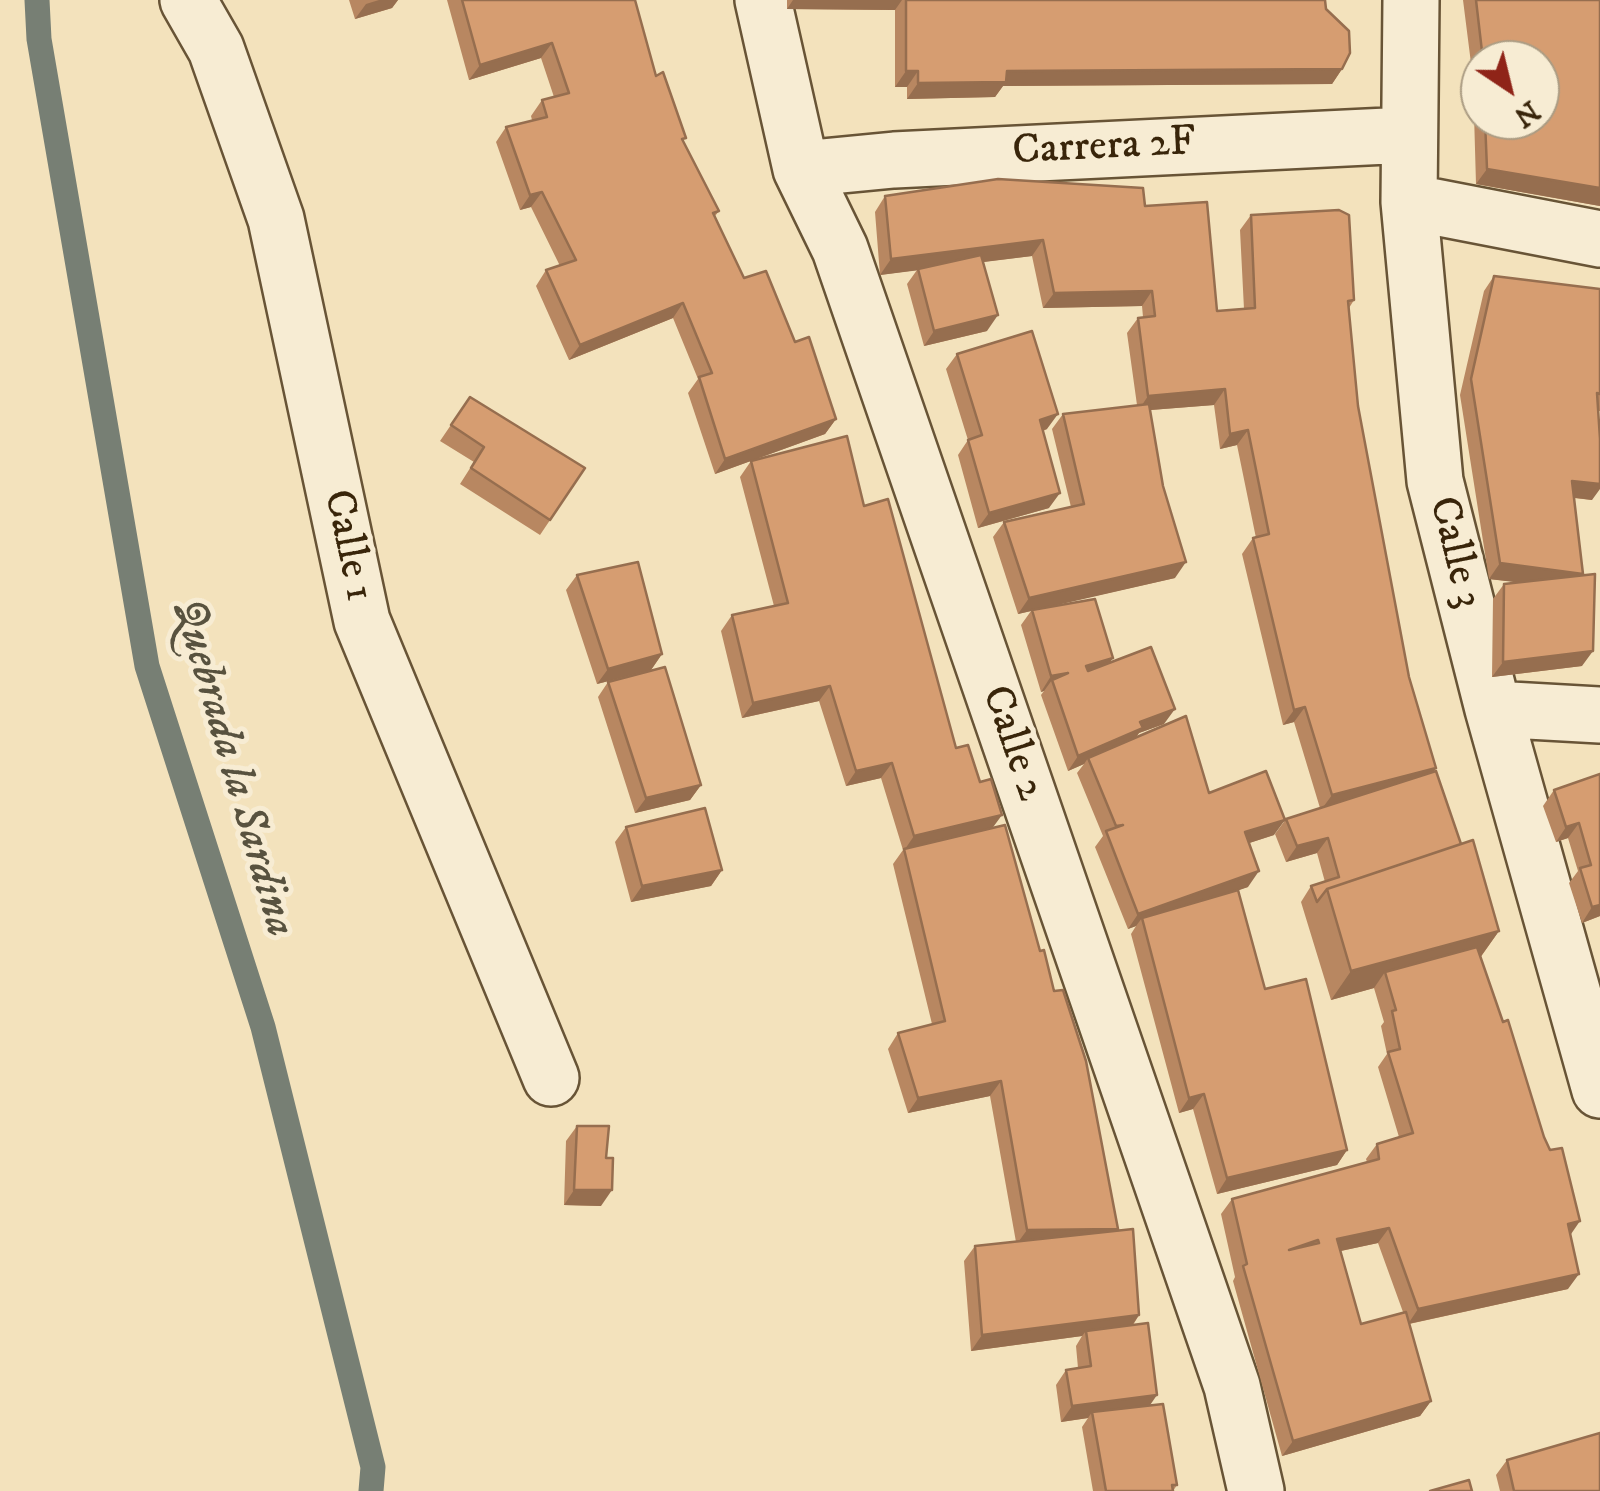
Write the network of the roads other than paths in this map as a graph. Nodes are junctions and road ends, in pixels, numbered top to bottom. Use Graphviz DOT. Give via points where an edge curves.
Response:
graph roads {
  1 [pos="188,0"];
  2 [pos="762,0"];
  3 [pos="1411,0"];
  4 [pos="1408,135"];
  5 [pos="801,169"];
  6 [pos="1410,202"];
  7 [pos="1600,240"];
  8 [pos="1492,709"];
  9 [pos="1600,716"];
  10 [pos="551,1078"];
  11 [pos="1600,1090"];
  12 [pos="1256,1491"];
  1 -- 10 [label="street, Calle 1" via="216,49 276,218 362,621"];
  2 -- 5 [label="street, Calle 2"];
  3 -- 4 [label="street, Calle 3"];
  4 -- 5 [label="street, Carrera 2F"];
  4 -- 6 [label="street, Calle 3"];
  5 -- 12 [label="street, Calle 2" via="840,249 1187,1255 1232,1386"];
  6 -- 7 [label="street"];
  6 -- 8 [label="street, Calle 3" via="1434,481"];
  8 -- 9 [label="street"];
  8 -- 11 [label="street, Calle 3"];
}
